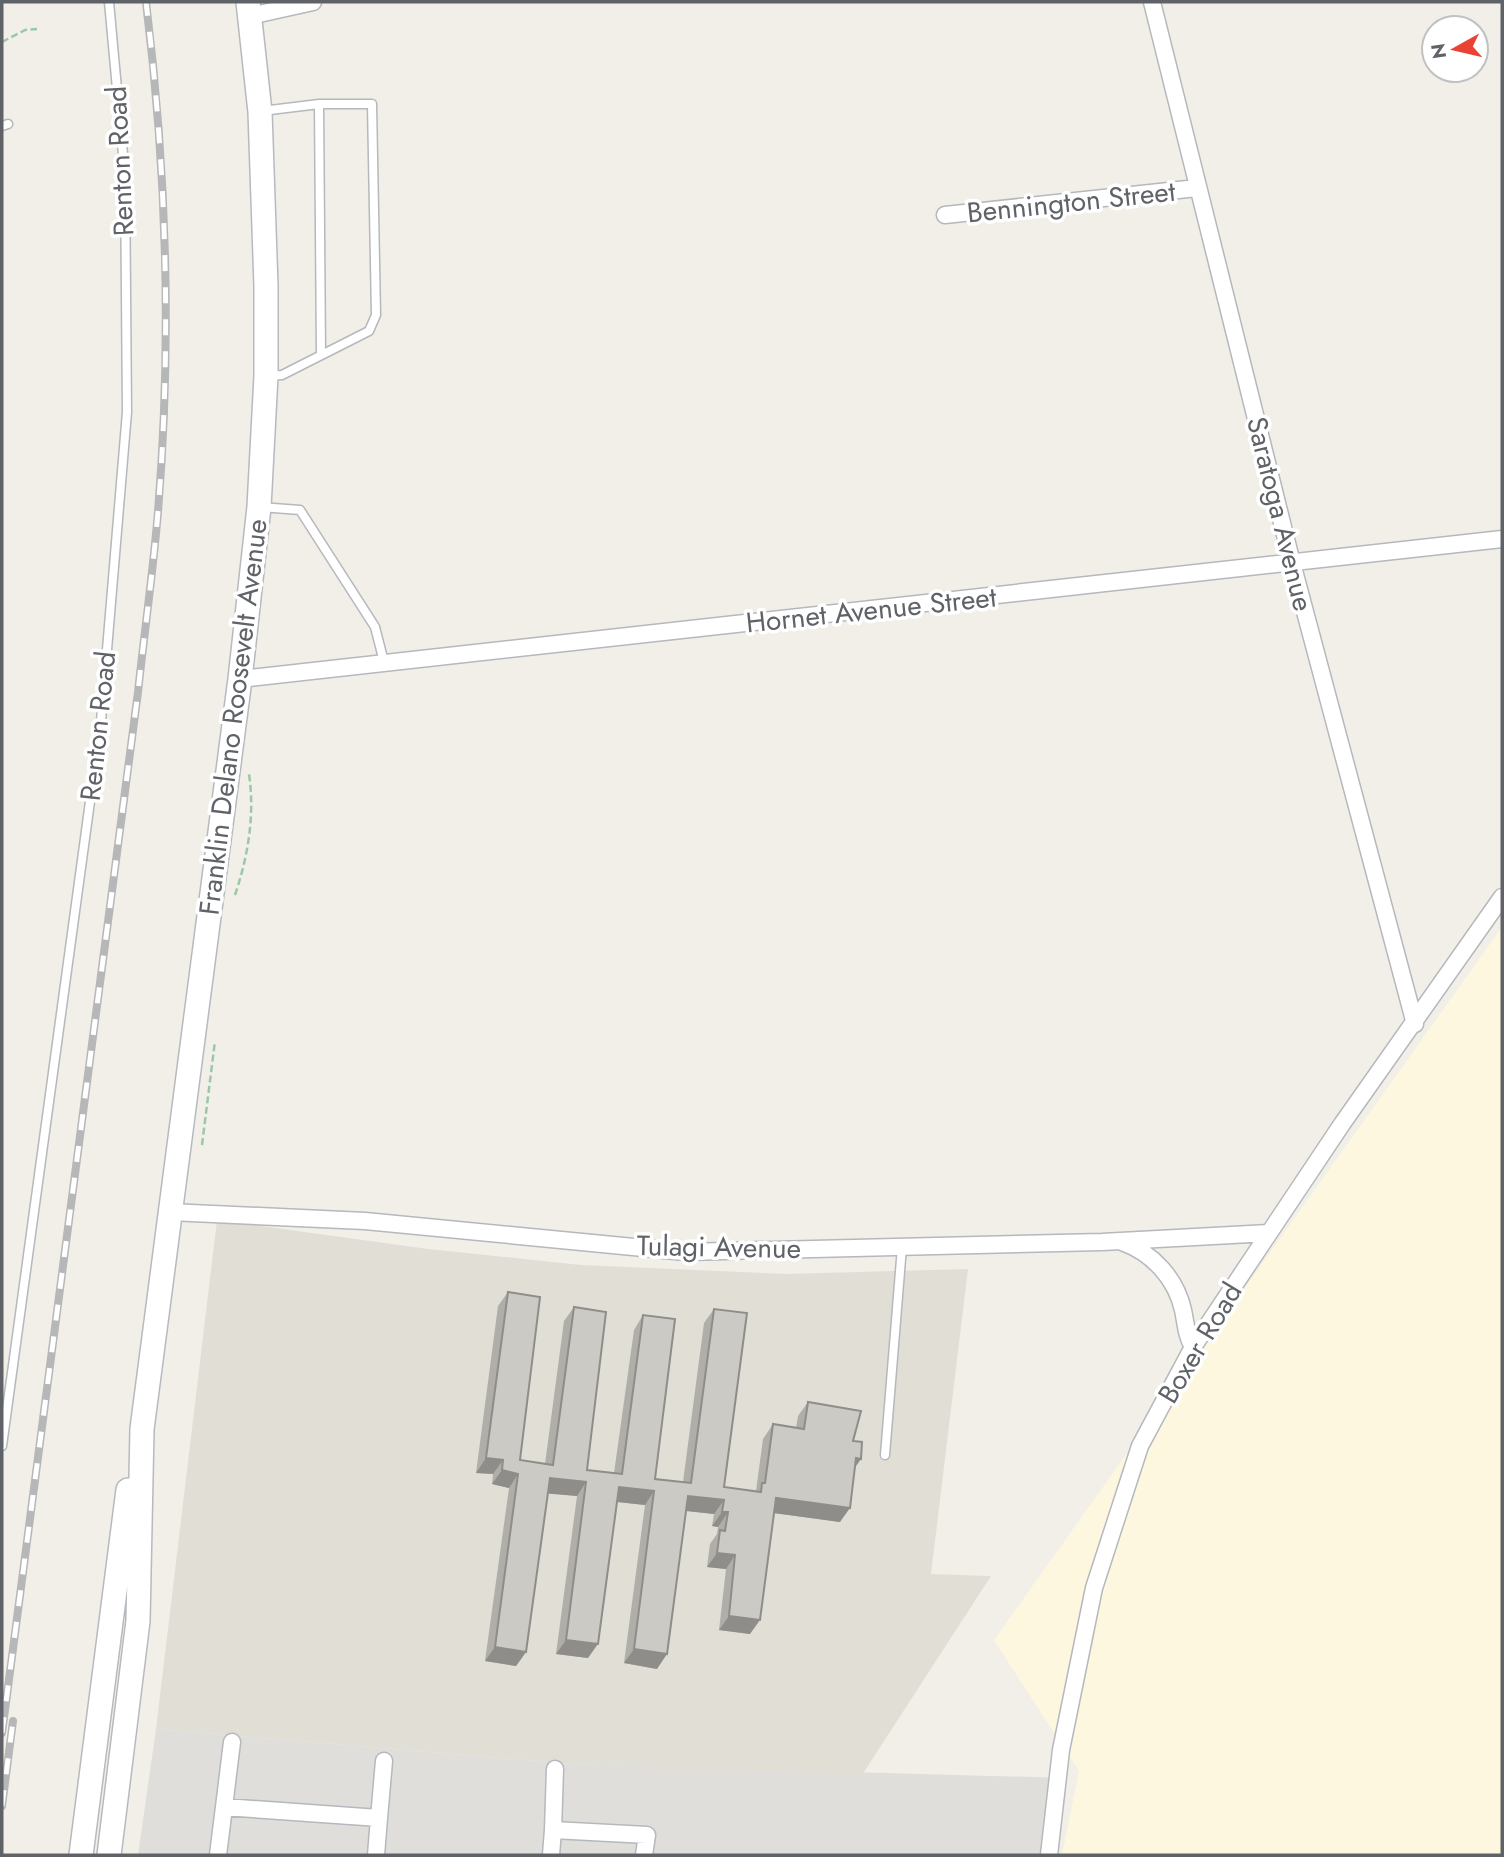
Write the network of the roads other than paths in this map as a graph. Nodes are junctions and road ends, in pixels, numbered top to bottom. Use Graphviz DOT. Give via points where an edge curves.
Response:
graph roads {
  1 [pos="109,2"];
  2 [pos="313,2"];
  3 [pos="1152,2"];
  4 [pos="249,9"];
  5 [pos="319,104"];
  6 [pos="260,112"];
  7 [pos="1198,188"];
  8 [pos="945,215"];
  9 [pos="321,355"];
  10 [pos="266,376"];
  11 [pos="259,507"];
  12 [pos="1502,539"];
  13 [pos="1292,563"];
  14 [pos="384,662"];
  15 [pos="240,679"];
  16 [pos="1502,897"];
  17 [pos="1415,1024"];
  18 [pos="170,1212"];
  19 [pos="1269,1233"];
  20 [pos="1117,1240"];
  21 [pos="902,1247"];
  22 [pos="1193,1347"];
  23 [pos="142,1429"];
  24 [pos="2,1446"];
  25 [pos="885,1455"];
  26 [pos="232,1742"];
  27 [pos="384,1761"];
  28 [pos="555,1769"];
  29 [pos="224,1807"];
  30 [pos="379,1818"];
  31 [pos="553,1830"];
  32 [pos="81,1855"];
  33 [pos="109,1855"];
  34 [pos="218,1855"];
  35 [pos="376,1855"];
  36 [pos="551,1855"];
  37 [pos="644,1855"];
  38 [pos="1049,1855"];
  1 -- 24 [label="lane, Renton Road" via="125,176 127,412 101,721"];
  2 -- 4 [label="street"];
  3 -- 7 [label="street, Saratoga Avenue"];
  4 -- 6 [label="main road, Franklin Delano Roosevelt Avenue"];
  5 -- 6 [label="lane"];
  5 -- 9 [label="lane"];
  5 -- 9 [label="lane" via="372,104 376,314 369,331"];
  6 -- 10 [label="main road, Franklin Delano Roosevelt Avenue"];
  7 -- 8 [label="street, Bennington Street"];
  7 -- 13 [label="street, Saratoga Avenue"];
  9 -- 10 [label="lane" via="282,376"];
  10 -- 11 [label="main road, Franklin Delano Roosevelt Avenue"];
  11 -- 14 [label="lane" via="300,510 375,627"];
  11 -- 15 [label="main road, Franklin Delano Roosevelt Avenue"];
  12 -- 13 [label="street, Hornet Avenue Street"];
  13 -- 14 [label="street, Hornet Avenue Street"];
  13 -- 17 [label="street, Saratoga Avenue"];
  14 -- 15 [label="street, Hornet Avenue Street"];
  15 -- 18 [label="main road, Franklin Delano Roosevelt Avenue"];
  16 -- 17 [label="street, Boxer Road"];
  17 -- 19 [label="street, Boxer Road"];
  18 -- 21 [label="street, Tulagi Avenue" via="365,1221 685,1252"];
  18 -- 23 [label="main road, Franklin Delano Roosevelt Avenue"];
  19 -- 20 [label="street, Tulagi Avenue"];
  19 -- 22 [label="street, Boxer Road"];
  20 -- 21 [label="street, Tulagi Avenue"];
  20 -- 22 [label="street" via="1153,1260 1171,1281"];
  21 -- 25 [label="lane"];
  22 -- 38 [label="street, Boxer Road" via="1140,1446 1094,1588 1061,1750"];
  23 -- 32 [label="main road, Franklin Delano Roosevelt Avenue" via="129,1485"];
  23 -- 33 [label="main road, Franklin Delano Roosevelt Avenue" via="138,1621"];
  26 -- 29 [label="street"];
  27 -- 30 [label="street"];
  28 -- 31 [label="street"];
  29 -- 30 [label="street"];
  29 -- 34 [label="street"];
  30 -- 35 [label="street"];
  31 -- 36 [label="street"];
  31 -- 37 [label="street" via="646,1835"];
}
